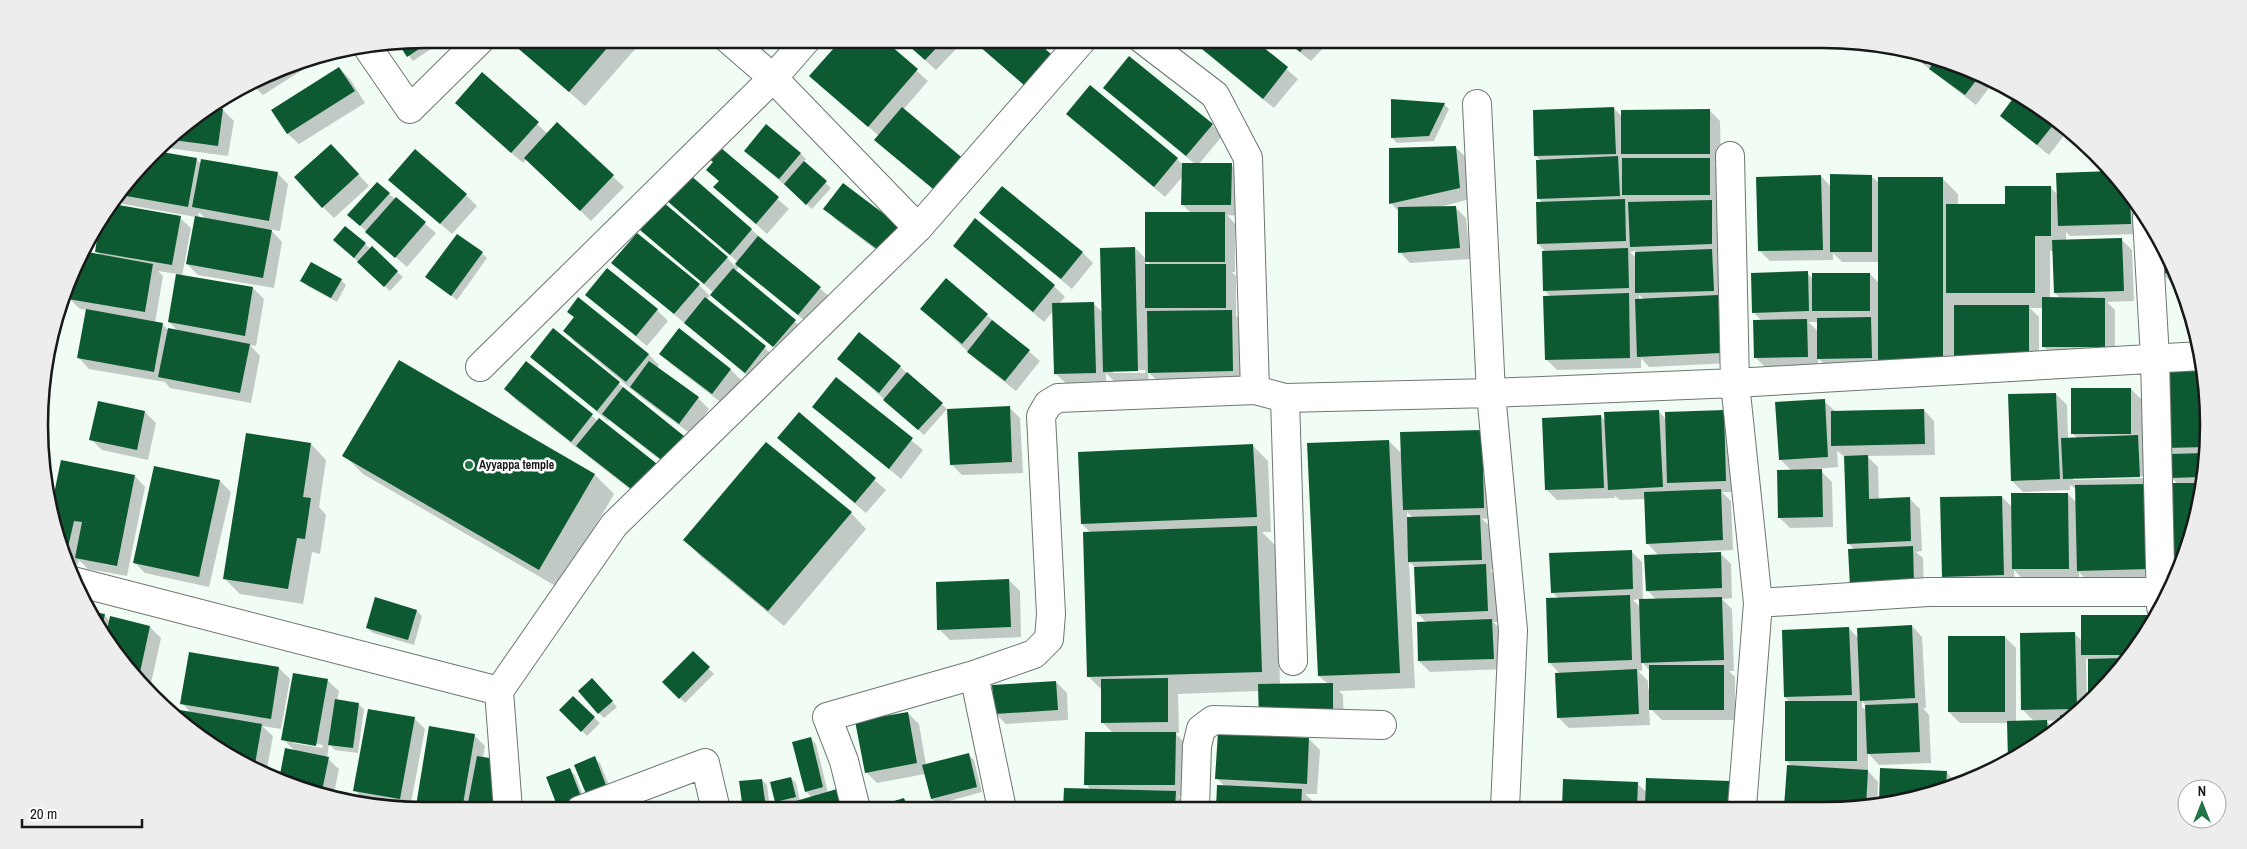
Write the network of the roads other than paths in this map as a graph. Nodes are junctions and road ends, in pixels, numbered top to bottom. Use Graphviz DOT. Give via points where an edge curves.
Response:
graph roads {
  1 [pos="472,48"];
  2 [pos="738,48"];
  3 [pos="799,48"];
  4 [pos="1075,48"];
  5 [pos="1154,48"];
  6 [pos="371,52"];
  7 [pos="773,78"];
  8 [pos="1476,104"];
  9 [pos="1730,156"];
  10 [pos="918,228"];
  11 [pos="2148,234"];
  12 [pos="2193,356"];
  13 [pos="2155,358"];
  14 [pos="480,367"];
  15 [pos="1735,383"];
  16 [pos="1255,390"];
  17 [pos="1491,393"];
  18 [pos="1284,398"];
  19 [pos="83,583"];
  20 [pos="2163,587"];
  21 [pos="2158,597"];
  22 [pos="1758,603"];
  23 [pos="1293,661"];
  24 [pos="974,675"];
  25 [pos="499,691"];
  26 [pos="1382,725"];
  27 [pos="507,802"];
  28 [pos="601,802"];
  29 [pos="714,802"];
  30 [pos="854,802"];
  31 [pos="1001,802"];
  32 [pos="1195,802"];
  33 [pos="1504,802"];
  34 [pos="1742,802"];
  1 -- 6 [label="street" via="410,108"];
  2 -- 7 [label="street"];
  3 -- 7 [label="street"];
  4 -- 10 [label="street"];
  5 -- 16 [label="street" via="1215,95 1248,158"];
  7 -- 10 [label="street"];
  7 -- 14 [label="street"];
  8 -- 17 [label="street"];
  9 -- 15 [label="street"];
  10 -- 25 [label="street" via="614,525"];
  11 -- 13 [label="street"];
  12 -- 13 [label="street"];
  13 -- 15 [label="street"];
  13 -- 20 [label="street"];
  15 -- 17 [label="street"];
  15 -- 22 [label="street"];
  16 -- 18 [label="street"];
  16 -- 24 [label="street" via="1058,398 1048,404 1041,416 1051,614 1049,639 1034,654"];
  17 -- 18 [label="street"];
  17 -- 33 [label="street" via="1513,630"];
  18 -- 23 [label="street"];
  19 -- 25 [label="street"];
  21 -- 22 [label="street" via="1928,592"];
  22 -- 34 [label="street"];
  24 -- 30 [label="street" via="828,717"];
  24 -- 31 [label="street"];
  25 -- 27 [label="street"];
  26 -- 32 [label="street" via="1213,720 1201,729 1197,746"];
  28 -- 29 [label="street" via="705,763"];
}
